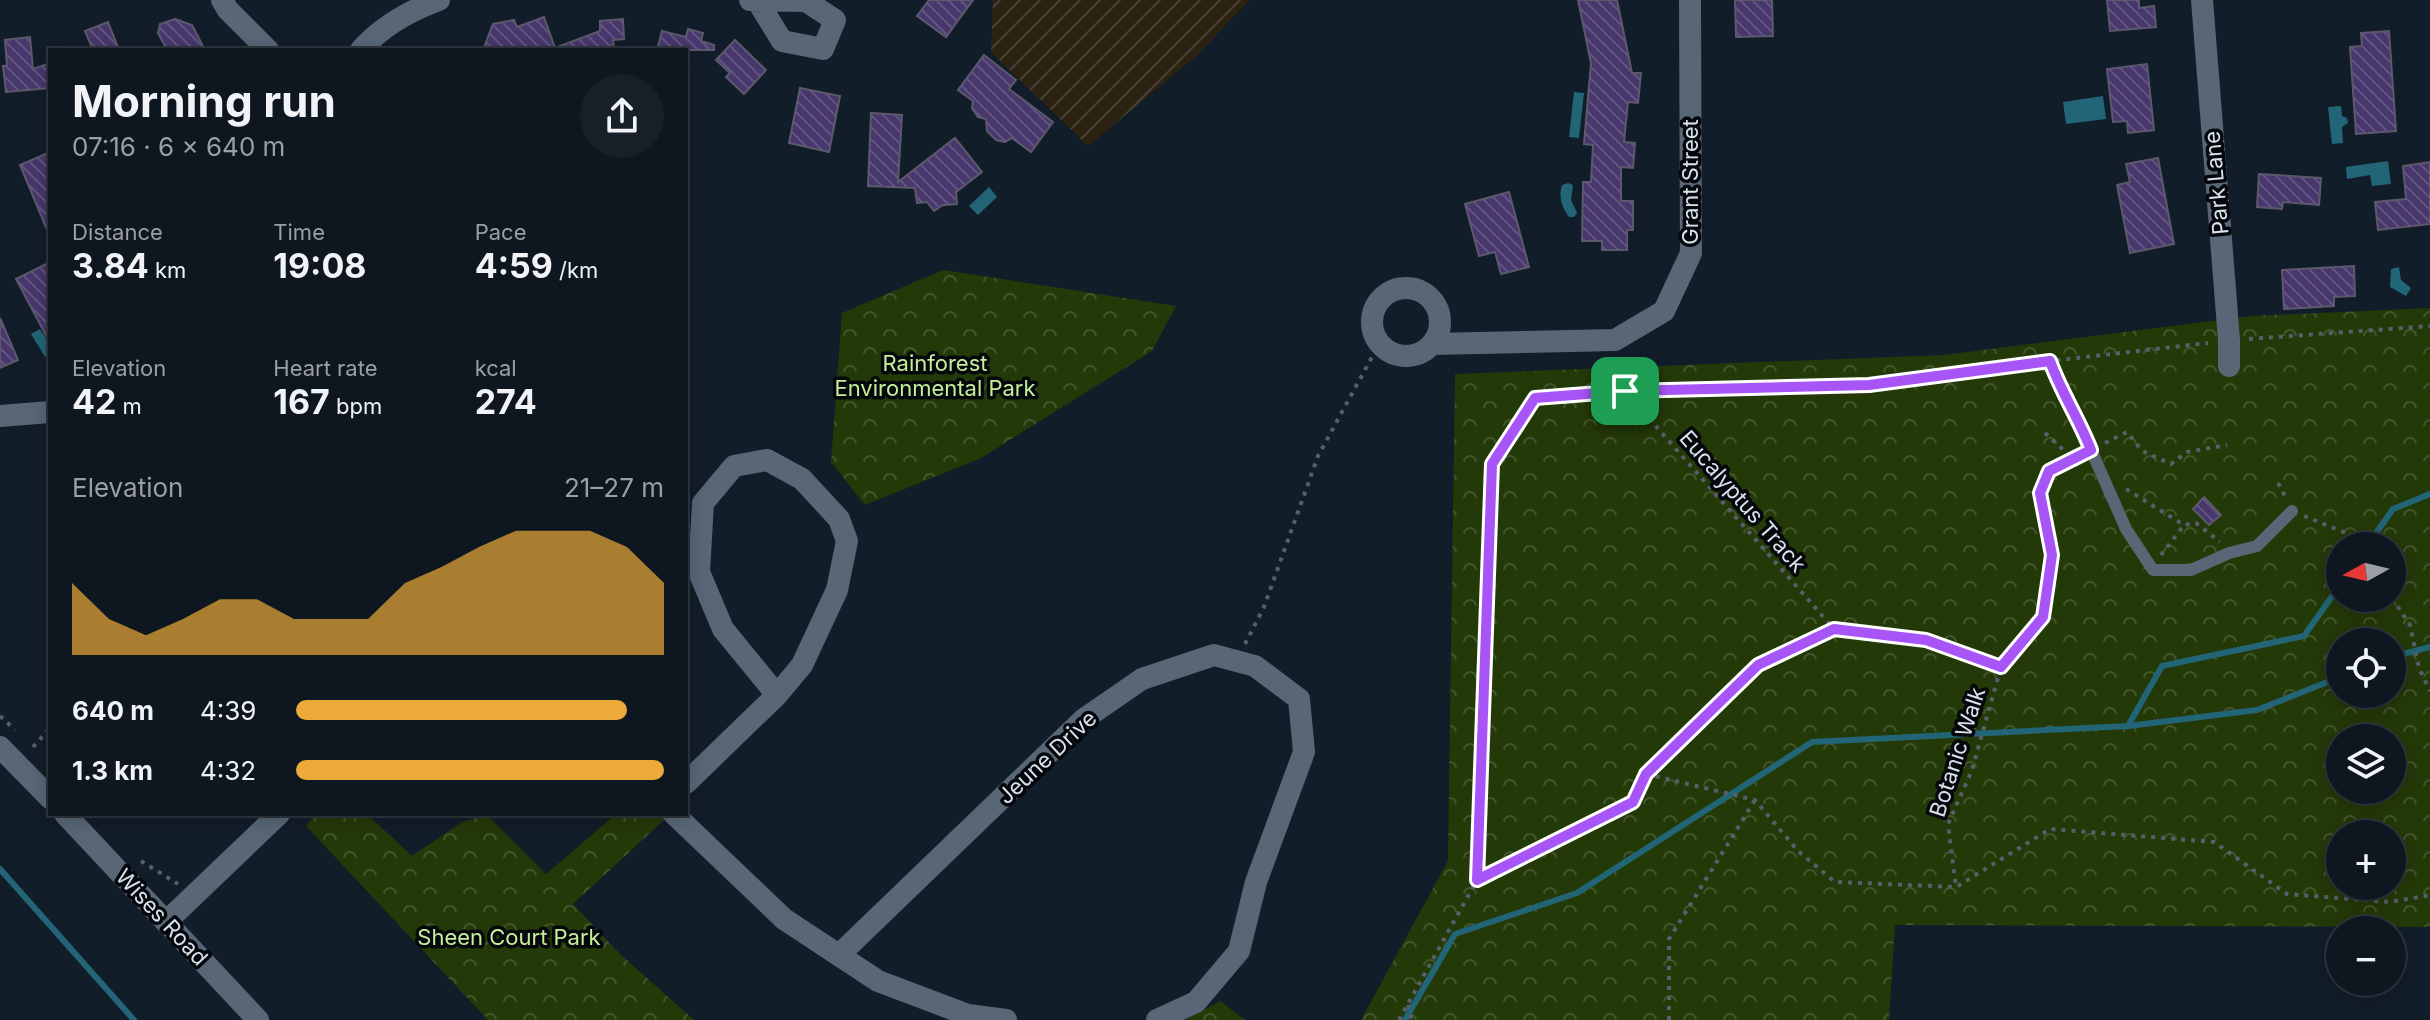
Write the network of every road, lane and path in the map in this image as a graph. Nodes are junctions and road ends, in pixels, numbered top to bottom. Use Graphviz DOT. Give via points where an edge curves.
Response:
graph roads {
  1 [pos="222,0"];
  2 [pos="439,0"];
  3 [pos="1690,0"];
  4 [pos="2202,0"];
  5 [pos="266,48"];
  6 [pos="363,48"];
  7 [pos="2430,326"];
  8 [pos="1615,340"];
  9 [pos="2229,340"];
  10 [pos="1379,344"];
  11 [pos="1432,344"];
  12 [pos="2050,361"];
  13 [pos="2229,366"];
  14 [pos="1625,391"];
  15 [pos="48,412"];
  16 [pos="0,416"];
  17 [pos="2045,433"];
  18 [pos="2227,445"];
  19 [pos="2091,450"];
  20 [pos="2073,459"];
  21 [pos="2101,473"];
  22 [pos="2292,511"];
  23 [pos="2184,525"];
  24 [pos="2229,553"];
  25 [pos="2152,567"];
  26 [pos="2401,612"];
  27 [pos="1834,629"];
  28 [pos="1237,661"];
  29 [pos="2001,667"];
  30 [pos="2430,691"];
  31 [pos="777,695"];
  32 [pos="48,730"];
  33 [pos="0,747"];
  34 [pos="33,747"];
  35 [pos="1646,774"];
  36 [pos="688,781"];
  37 [pos="48,796"];
  38 [pos="1755,800"];
  39 [pos="67,816"];
  40 [pos="277,816"];
  41 [pos="676,816"];
  42 [pos="136,858"];
  43 [pos="188,874"];
  44 [pos="1477,880"];
  45 [pos="1956,887"];
  46 [pos="2430,895"];
  47 [pos="166,922"];
  48 [pos="840,954"];
  49 [pos="1408,1005"];
  50 [pos="968,1018"];
  51 [pos="258,1020"];
  52 [pos="1006,1020"];
  53 [pos="1157,1020"];
  54 [pos="1399,1020"];
  55 [pos="1412,1020"];
  56 [pos="1669,1020"];
  1 -- 5 [label="street"];
  2 -- 6 [label="street" via="377,31"];
  3 -- 8 [label="street, Grant Street" via="1691,253 1664,311"];
  4 -- 9 [label="street, Park Lane"];
  7 -- 9 [label="path"];
  8 -- 11 [label="street, Grant Street"];
  8 -- 14 [label="path"];
  9 -- 12 [label="path"];
  9 -- 13 [label="street, Park Lane"];
  10 -- 11 [label="street, Grant Street" via="1406,356"];
  10 -- 11 [label="street" via="1373,334 1374,311 1389,293 1400,289 1423,293 1438,311 1438,334"];
  10 -- 28 [label="path" via="1318,456 1264,607"];
  12 -- 14 [label="path" via="1869,385"];
  12 -- 19 [label="path"];
  14 -- 27 [label="path, Eucalyptus Track"];
  14 -- 44 [label="path" via="1535,398 1492,464"];
  15 -- 16 [label="street"];
  17 -- 20 [label="path"];
  18 -- 19 [label="path, Botanic Walk" via="2187,452 2171,464 2142,451 2127,432"];
  19 -- 20 [label="path, Botanic Walk"];
  19 -- 21 [label="lane"];
  20 -- 29 [label="path, Botanic Walk" via="2049,471 2040,493 2052,555 2043,617"];
  21 -- 23 [label="path"];
  21 -- 25 [label="lane" via="2126,529"];
  22 -- 24 [label="lane" via="2257,546"];
  23 -- 24 [label="path" via="2196,523"];
  23 -- 25 [label="path"];
  24 -- 25 [label="lane" via="2191,570"];
  26 -- 30 [label="path"];
  27 -- 29 [label="path" via="1926,640"];
  27 -- 35 [label="path" via="1758,665"];
  28 -- 48 [label="street, Jeune Drive" via="1214,655 1142,679 1084,719"];
  28 -- 53 [label="street, Jeune Drive" via="1255,666 1299,699 1304,752 1256,882 1239,951 1196,1002"];
  29 -- 45 [label="path, Botanic Walk" via="1972,770 1948,824"];
  31 -- 31 [label="street" via="723,629 699,572 703,503 734,466 767,460 802,479 839,519 847,541 837,590 802,665"];
  31 -- 36 [label="street"];
  32 -- 34 [label="path"];
  33 -- 37 [label="street"];
  35 -- 38 [label="path"];
  35 -- 44 [label="path" via="1633,802"];
  38 -- 45 [label="path" via="1798,851 1835,882"];
  38 -- 56 [label="path" via="1669,939"];
  39 -- 47 [label="street, Wises Road"];
  40 -- 47 [label="street"];
  41 -- 48 [label="street" via="784,919"];
  42 -- 43 [label="path" via="178,884"];
  44 -- 49 [label="path"];
  45 -- 46 [label="path" via="2050,829 2214,842 2287,894 2390,902"];
  47 -- 51 [label="street, Wises Road"];
  48 -- 50 [label="street" via="878,981"];
  49 -- 54 [label="path"];
  49 -- 55 [label="path"];
  50 -- 52 [label="street"];
}
